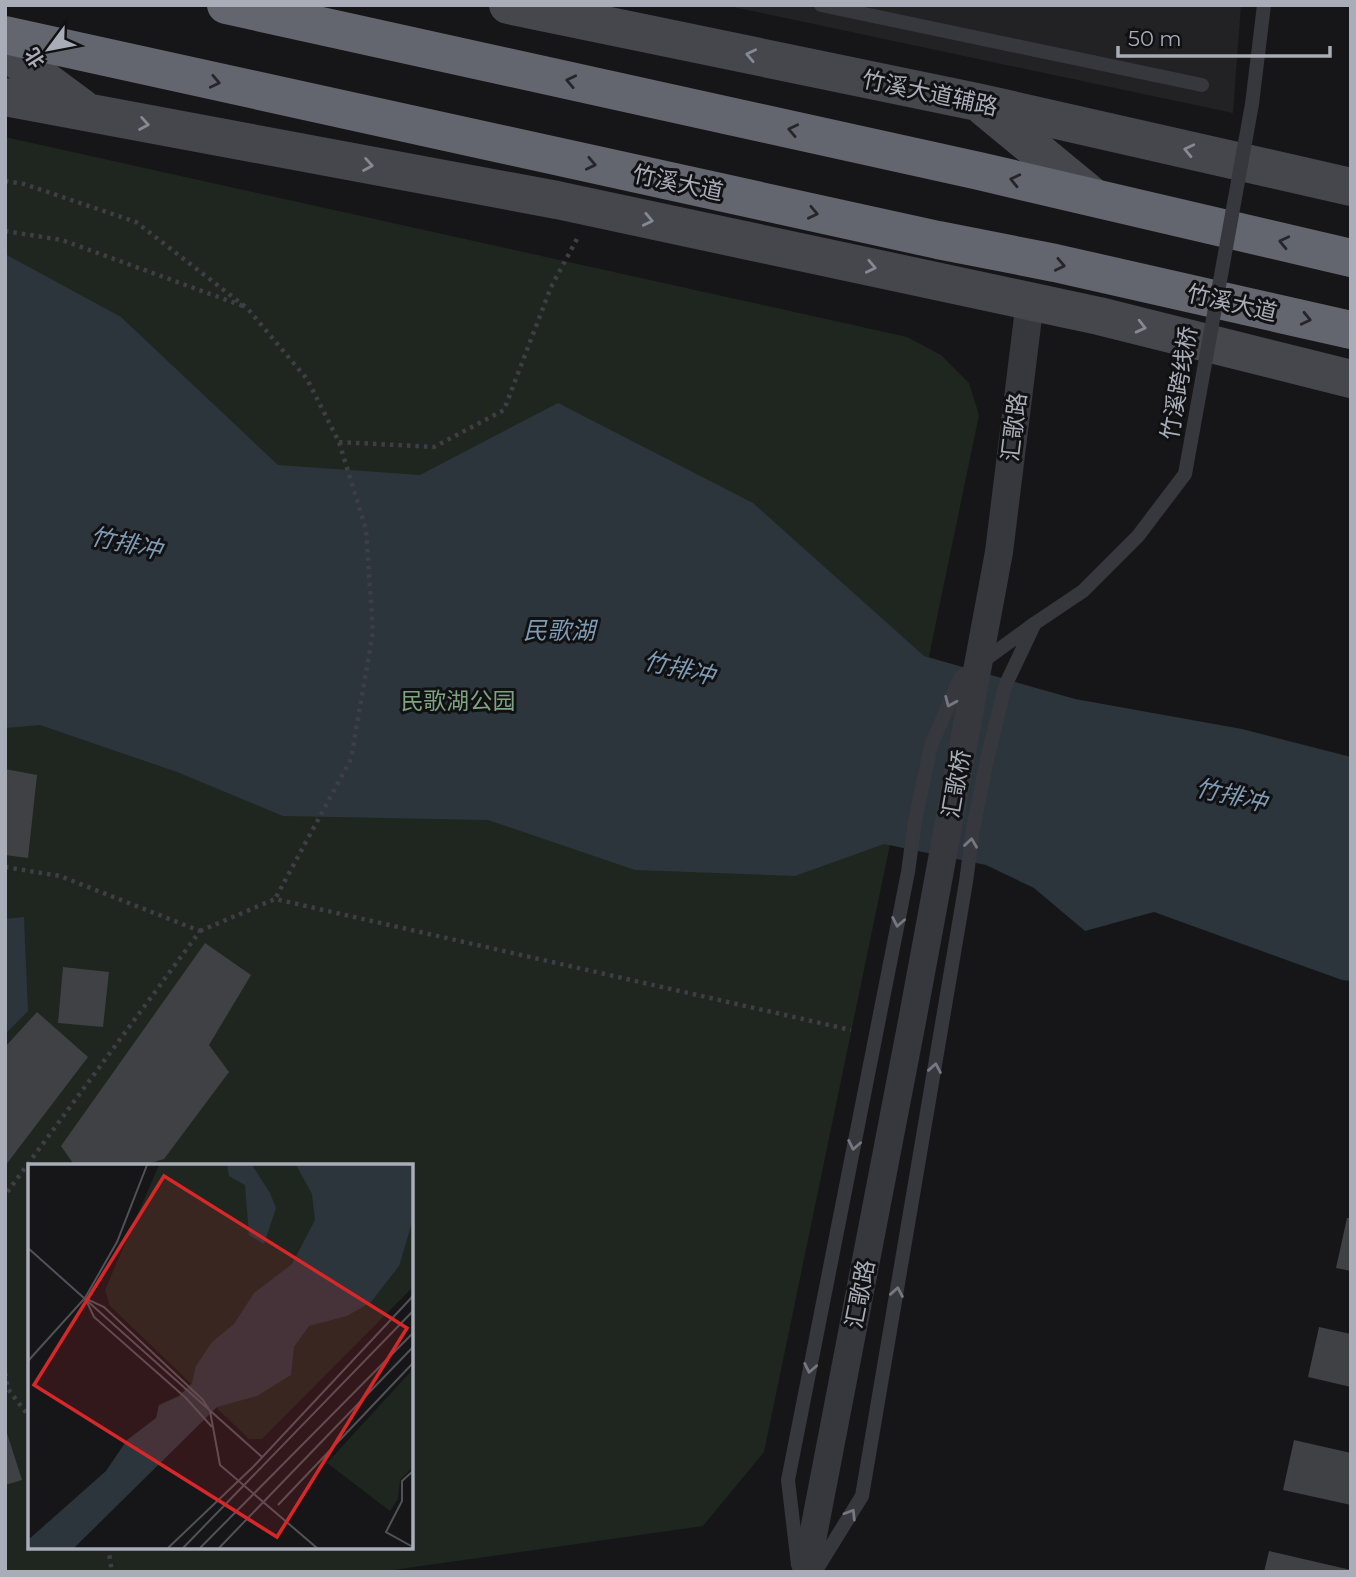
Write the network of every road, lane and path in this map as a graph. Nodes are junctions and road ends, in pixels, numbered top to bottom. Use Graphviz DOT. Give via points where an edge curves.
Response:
graph roads {
  1 [pos="226,5"];
  2 [pos="508,5"];
  3 [pos="821,5"];
  4 [pos="1264,5"];
  5 [pos="5,35"];
  6 [pos="5,51"];
  7 [pos="1202,85"];
  8 [pos="5,97"];
  9 [pos="977,102"];
  10 [pos="90,114"];
  11 [pos="452,134"];
  12 [pos="5,181"];
  13 [pos="1351,187"];
  14 [pos="1093,197"];
  15 [pos="575,204"];
  16 [pos="5,231"];
  17 [pos="938,240"];
  18 [pos="1351,258"];
  19 [pos="1030,302"];
  20 [pos="247,308"];
  21 [pos="1099,316"];
  22 [pos="1351,330"];
  23 [pos="1351,379"];
  24 [pos="339,442"];
  25 [pos="999,552"];
  26 [pos="1034,624"];
  27 [pos="5,867"];
  28 [pos="275,899"];
  29 [pos="200,931"];
  30 [pos="913,1017"];
  31 [pos="851,1030"];
  32 [pos="5,1195"];
  33 [pos="5,1373"];
  34 [pos="28,1415"];
  35 [pos="108,1549"];
  36 [pos="112,1572"];
  37 [pos="799,1572"];
  38 [pos="806,1572"];
  39 [pos="815,1572"];
  14 -- 1 [label="highway, one-way"];
  9 -- 2 [label="main road, 竹溪大道辅路, one-way"];
  3 -- 7 [label="lane"];
  4 -- 26 [label="lane, 竹溪跨线桥, bridge" via="1252,104 1185,474 1138,536 1083,591"];
  5 -- 11 [label="highway, 竹溪大道, one-way"];
  6 -- 10 [label="main road"];
  8 -- 10 [label="main road"];
  13 -- 9 [label="main road, 竹溪大道辅路, one-way"];
  9 -- 14 [label="main road"];
  10 -- 15 [label="main road, one-way"];
  11 -- 15 [label="main road"];
  11 -- 17 [label="highway, 竹溪大道, one-way"];
  12 -- 20 [label="path" via="136,222"];
  18 -- 14 [label="highway, one-way"];
  15 -- 19 [label="main road, one-way"];
  15 -- 24 [label="path" via="551,287 503,410 434,447"];
  16 -- 20 [label="path" via="62,240"];
  17 -- 21 [label="main road"];
  17 -- 22 [label="highway, 竹溪大道, one-way"];
  19 -- 21 [label="main road"];
  19 -- 25 [label="street, 汇歌路"];
  20 -- 24 [label="path" via="307,379"];
  21 -- 23 [label="main road, one-way"];
  24 -- 28 [label="path" via="366,529 373,632 351,759"];
  25 -- 30 [label="street, 汇歌桥"];
  26 -- 37 [label="lane, 竹溪跨线桥, one-way" via="960,678 931,746 788,1480"];
  39 -- 26 [label="lane, one-way" via="862,1496 973,829 1004,686"];
  27 -- 29 [label="path" via="60,876"];
  28 -- 29 [label="path"];
  28 -- 31 [label="path"];
  29 -- 32 [label="path"];
  30 -- 38 [label="street, 汇歌路"];
  33 -- 34 [label="path" via="8,1389"];
  35 -- 36 [label="path"];
}
